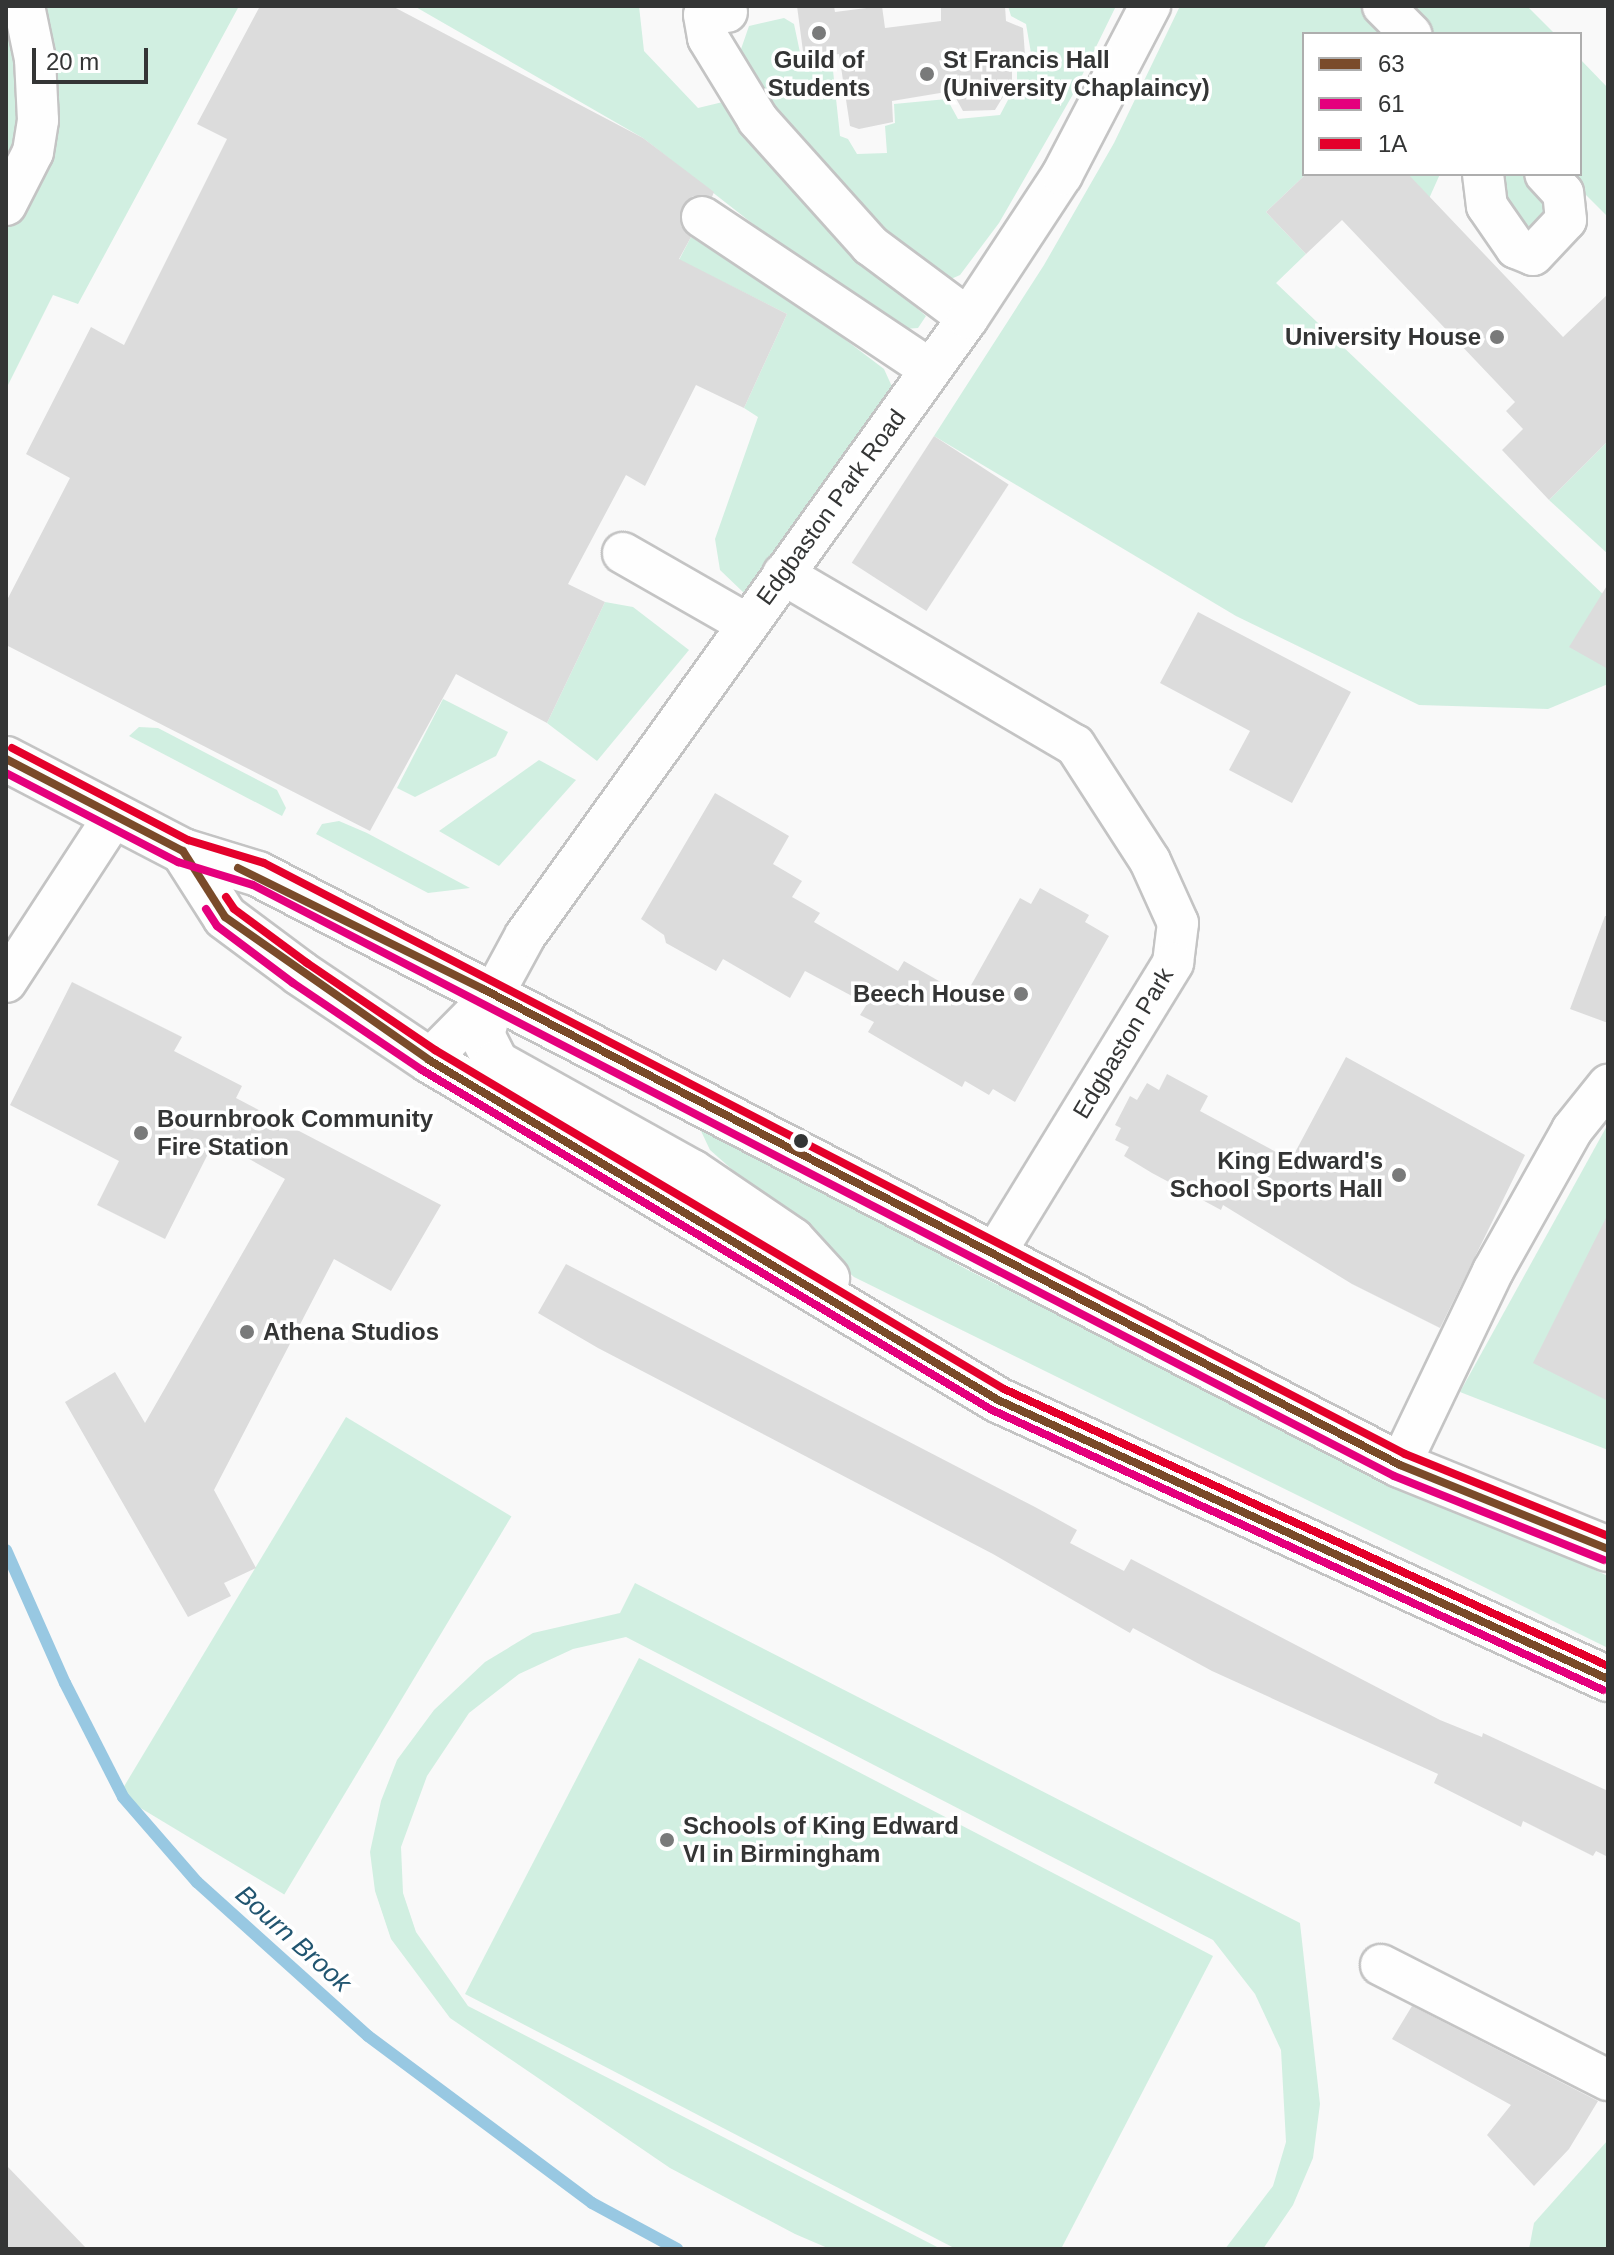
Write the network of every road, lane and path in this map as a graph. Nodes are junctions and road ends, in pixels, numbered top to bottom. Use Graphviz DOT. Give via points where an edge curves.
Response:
graph roads {
  1 [pos="24,6"];
  2 [pos="1150,6"];
  3 [pos="1383,6"];
  4 [pos="727,12"];
  5 [pos="1409,32"];
  6 [pos="1483,176"];
  7 [pos="1547,176"];
  8 [pos="6,205"];
  9 [pos="702,217"];
  10 [pos="968,318"];
  11 [pos="930,369"];
  12 [pos="623,553"];
  13 [pos="783,574"];
  14 [pos="747,624"];
  15 [pos="6,759"];
  16 [pos="115,815"];
  17 [pos="183,851"];
  18 [pos="6,982"];
  19 [pos="493,995"];
  20 [pos="429,1060"];
  21 [pos="1608,1085"];
  22 [pos="995,1254"];
  23 [pos="870,1322"];
  24 [pos="1400,1465"];
  25 [pos="1608,1549"];
  26 [pos="1608,1679"];
  27 [pos="1381,1965"];
  28 [pos="1608,2080"];
  1 -- 8 [label="street" via="35,59 38,120 33,152"];
  2 -- 10 [label="street, Edgbaston Park Road" via="1062,175"];
  3 -- 5 [label="street"];
  4 -- 10 [label="street" via="704,15 708,38 758,120 870,245"];
  6 -- 7 [label="street" via="1487,206 1516,248 1533,255 1566,220 1563,193"];
  9 -- 11 [label="street"];
  10 -- 11 [label="street, Edgbaston Park Road"];
  11 -- 13 [label="street, Edgbaston Park Road"];
  12 -- 14 [label="street"];
  13 -- 14 [label="street, Edgbaston Park Road"];
  13 -- 22 [label="street, Edgbaston Park" via="1075,745 1150,861 1178,923 1173,963"];
  14 -- 19 [label="street, Edgbaston Park Road" via="525,936"];
  15 -- 16 [label="highway"];
  16 -- 17 [label="highway"];
  16 -- 18 [label="street"];
  17 -- 19 [label="highway" via="258,874"];
  17 -- 20 [label="highway" via="225,917"];
  19 -- 20 [label="street, Edgbaston Park Road"];
  19 -- 22 [label="highway"];
  19 -- 23 [label="highway" via="482,1035 496,1063 692,1172 792,1240"];
  20 -- 23 [label="highway"];
  21 -- 24 [label="street" via="1572,1130 1493,1271"];
  22 -- 24 [label="highway"];
  23 -- 26 [label="highway" via="998,1400"];
  24 -- 25 [label="highway"];
  27 -- 28 [label="street"];
}
